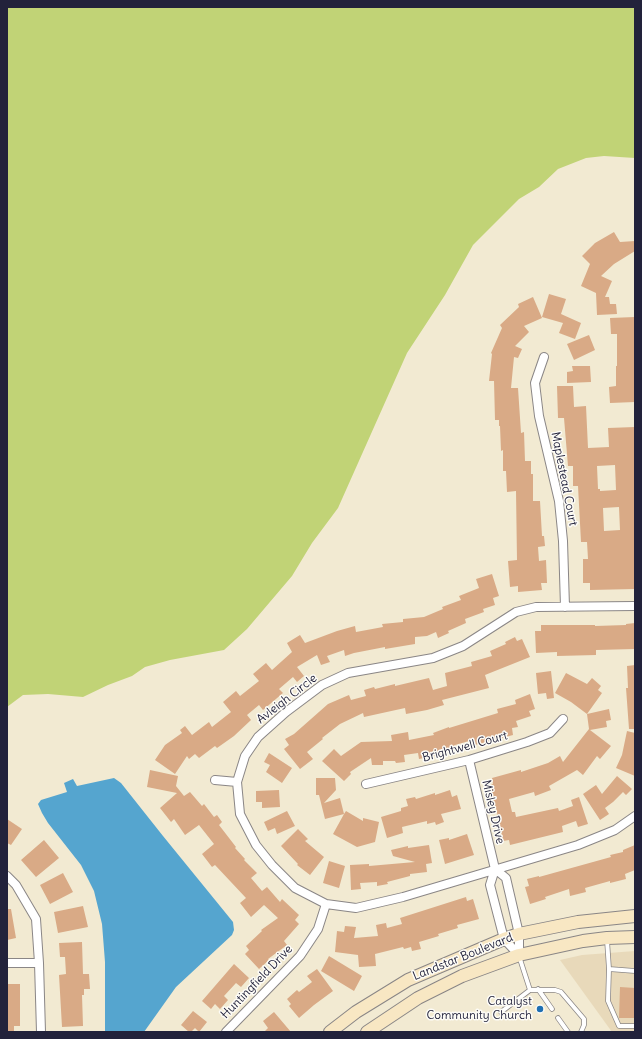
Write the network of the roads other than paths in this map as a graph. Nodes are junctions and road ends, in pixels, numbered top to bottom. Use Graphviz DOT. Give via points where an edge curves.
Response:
graph roads {
  1 [pos="544,357"];
  2 [pos="635,606"];
  3 [pos="565,607"];
  4 [pos="563,719"];
  5 [pos="469,760"];
  6 [pos="215,780"];
  7 [pos="237,782"];
  8 [pos="366,784"];
  9 [pos="635,816"];
  10 [pos="495,869"];
  11 [pos="7,876"];
  12 [pos="326,904"];
  13 [pos="635,916"];
  14 [pos="520,934"];
  15 [pos="635,937"];
  16 [pos="607,938"];
  17 [pos="504,939"];
  18 [pos="519,955"];
  19 [pos="39,962"];
  20 [pos="7,963"];
  21 [pos="609,969"];
  22 [pos="635,971"];
  23 [pos="538,989"];
  24 [pos="530,990"];
  25 [pos="552,1009"];
  26 [pos="501,1012"];
  27 [pos="558,1018"];
  28 [pos="635,1026"];
  29 [pos="41,1032"];
  30 [pos="226,1032"];
  31 [pos="330,1032"];
  32 [pos="367,1032"];
  33 [pos="568,1032"];
  34 [pos="581,1032"];
  1 -- 3 [label="street, Maplestead Court" via="535,383 539,416 559,501"];
  2 -- 3 [label="street, Avleigh Circle"];
  3 -- 7 [label="street, Avleigh Circle" via="536,607 516,612 463,646 433,658 348,673 322,685 258,737 245,756"];
  4 -- 5 [label="street, Brightwell Court" via="550,733"];
  5 -- 8 [label="street, Brightwell Court"];
  5 -- 10 [label="street, Misley Drive"];
  6 -- 7 [label="street"];
  7 -- 12 [label="street, Avleigh Circle" via="240,814 256,845 295,888"];
  9 -- 10 [label="street, Avleigh Circle" via="615,830 578,845"];
  10 -- 12 [label="street, Avleigh Circle" via="403,897 356,908"];
  10 -- 14 [label="street, Misley Drive" via="506,878"];
  10 -- 17 [label="street, Misley Drive" via="490,885"];
  11 -- 19 [label="street" via="16,885 36,919"];
  12 -- 30 [label="street, Huntingfield Drive" via="318,929 300,956"];
  13 -- 14 [label="main road, Landstar Boulevard" via="578,922"];
  14 -- 17 [label="main road, Landstar Boulevard"];
  14 -- 18 [label="street, Misley Drive"];
  15 -- 16 [label="main road, Landstar Boulevard"];
  16 -- 18 [label="main road, Landstar Boulevard"];
  16 -- 21 [label="lane"];
  17 -- 18 [label="street, Misley Drive"];
  17 -- 31 [label="main road, Landstar Boulevard" via="408,980 356,1012"];
  18 -- 24 [label="lane"];
  18 -- 32 [label="main road, Landstar Boulevard" via="462,976 418,998"];
  19 -- 20 [label="street"];
  19 -- 29 [label="street"];
  21 -- 22 [label="lane"];
  21 -- 28 [label="lane" via="608,1001 619,1026"];
  23 -- 24 [label="lane"];
  23 -- 25 [label="lane"];
  23 -- 34 [label="lane" via="561,992 584,1019"];
  24 -- 26 [label="lane"];
  27 -- 33 [label="lane"];
}
